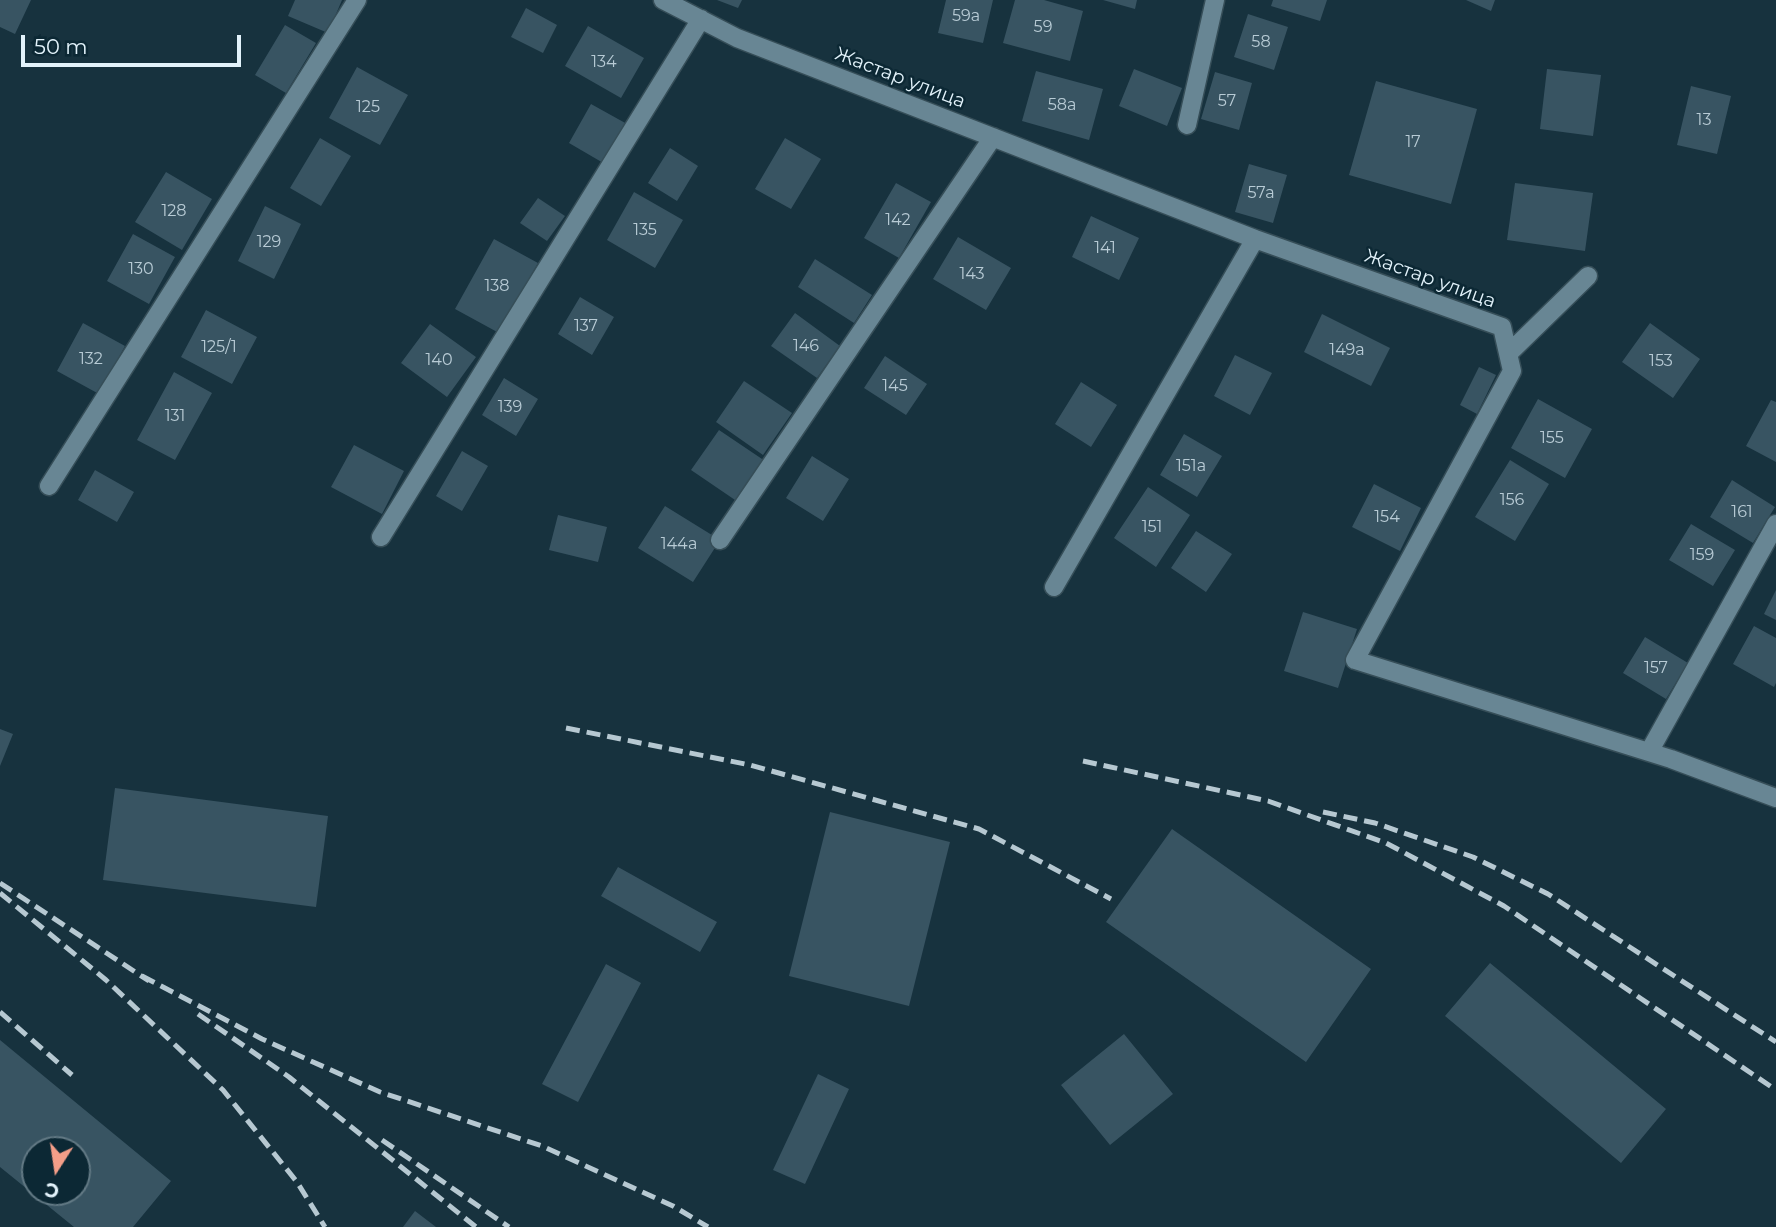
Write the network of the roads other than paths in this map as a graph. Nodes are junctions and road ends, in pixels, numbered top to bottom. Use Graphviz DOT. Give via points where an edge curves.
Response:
graph roads {
  1 [pos="357,0"];
  2 [pos="663,0"];
  3 [pos="1215,0"];
  4 [pos="701,19"];
  5 [pos="1187,125"];
  6 [pos="993,137"];
  7 [pos="1255,239"];
  8 [pos="1588,276"];
  9 [pos="1508,354"];
  10 [pos="49,486"];
  11 [pos="1776,524"];
  12 [pos="381,537"];
  13 [pos="720,540"];
  14 [pos="1054,587"];
  15 [pos="1649,752"];
  16 [pos="1776,798"];
  1 -- 10 [label="street"];
  2 -- 4 [label="street, Жастар улица"];
  3 -- 5 [label="street"];
  4 -- 6 [label="street, Жастар улица" via="737,38"];
  4 -- 12 [label="street"];
  6 -- 7 [label="street, Жастар улица"];
  6 -- 13 [label="street"];
  7 -- 9 [label="street, Жастар улица" via="1502,327"];
  7 -- 14 [label="street"];
  8 -- 9 [label="street"];
  9 -- 15 [label="street" via="1511,372 1355,660"];
  11 -- 15 [label="street"];
  15 -- 16 [label="street"];
}
